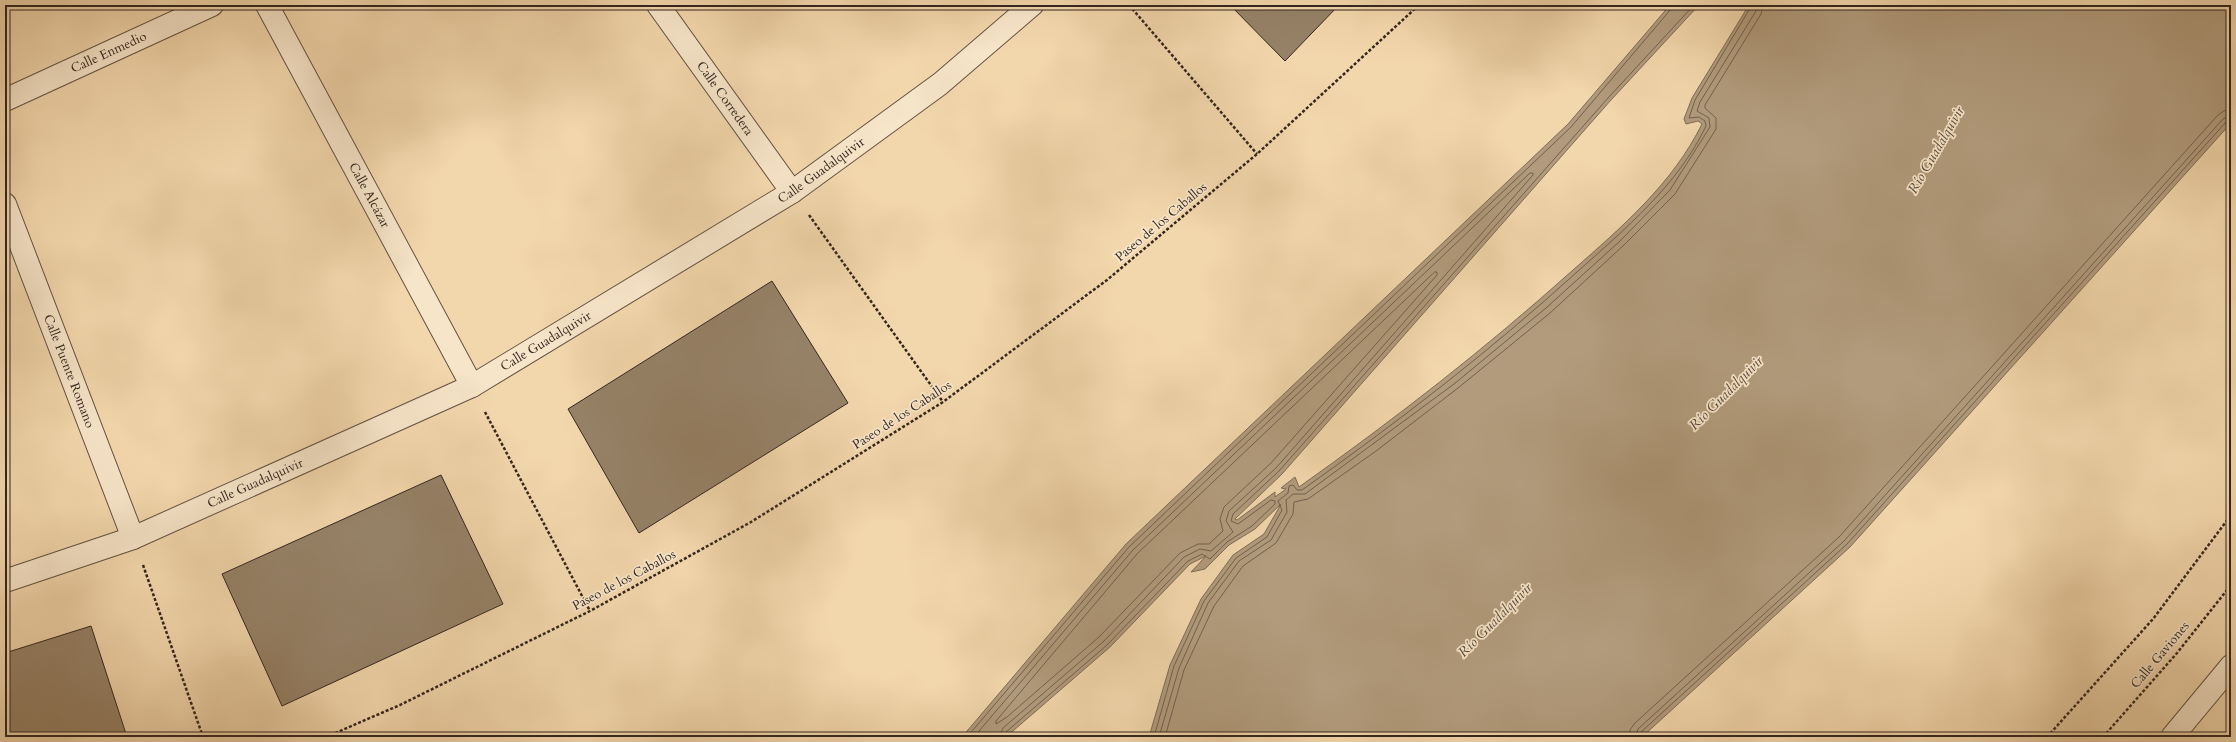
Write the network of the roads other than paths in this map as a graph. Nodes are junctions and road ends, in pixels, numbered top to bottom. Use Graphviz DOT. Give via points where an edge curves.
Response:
graph roads {
  1 [pos="212,5"];
  2 [pos="267,5"];
  3 [pos="658,5"];
  4 [pos="1032,5"];
  5 [pos="5,100"];
  6 [pos="792,192"];
  7 [pos="5,204"];
  8 [pos="472,386"];
  9 [pos="133,538"];
  10 [pos="5,581"];
  11 [pos="2231,666"];
  12 [pos="2172,737"];
  1 -- 5 [label="street, Calle Enmedio"];
  2 -- 8 [label="street, Calle Alcázar"];
  3 -- 6 [label="street, Calle Corredera"];
  4 -- 6 [label="street, Calle Guadalquivir" via="940,84"];
  6 -- 8 [label="street, Calle Guadalquivir"];
  7 -- 9 [label="street, Calle Puente Romano"];
  8 -- 9 [label="street, Calle Guadalquivir"];
  9 -- 10 [label="street, Calle Guadalquivir"];
  11 -- 12 [label="street"];
}
